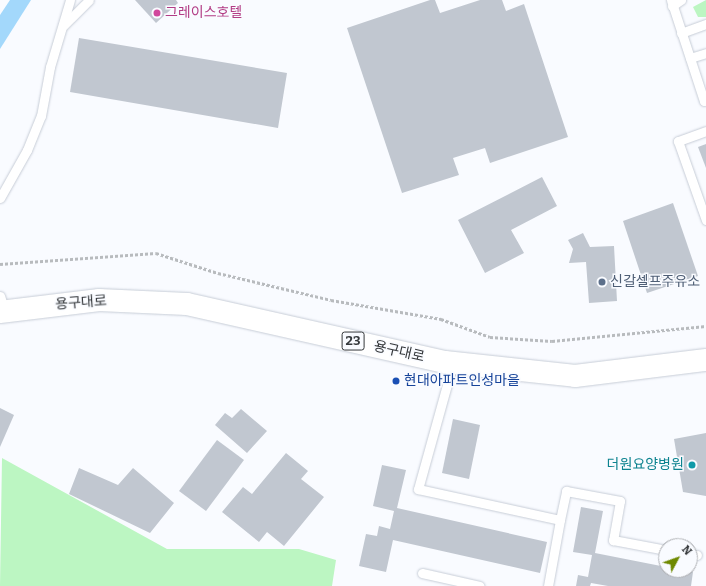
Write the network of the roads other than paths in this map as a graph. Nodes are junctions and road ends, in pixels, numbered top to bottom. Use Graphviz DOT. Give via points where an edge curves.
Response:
graph roads {
  1 [pos="70,0"];
  2 [pos="89,0"];
  3 [pos="681,0"];
  4 [pos="672,3"];
  5 [pos="706,24"];
  6 [pos="64,25"];
  7 [pos="681,32"];
  8 [pos="706,53"];
  9 [pos="690,58"];
  10 [pos="706,100"];
  11 [pos="706,131"];
  12 [pos="0,198"];
  13 [pos="706,220"];
  14 [pos="2,306"];
  15 [pos="706,360"];
  16 [pos="453,363"];
  17 [pos="560,520"];
  18 [pos="658,548"];
  19 [pos="422,573"];
  20 [pos="480,586"];
  21 [pos="548,586"];
  1 -- 6 [label="lane"];
  2 -- 6 [label="lane"];
  3 -- 4 [label="lane"];
  4 -- 7 [label="lane"];
  5 -- 7 [label="lane"];
  6 -- 12 [label="lane" via="50,67 41,116 27,150"];
  7 -- 9 [label="lane"];
  8 -- 9 [label="lane"];
  9 -- 10 [label="lane" via="704,101"];
  11 -- 13 [label="lane" via="678,141"];
  14 -- 16 [label="main road, 용구대로 / 23" via="99,300 187,304"];
  15 -- 16 [label="main road, 용구대로 / 23" via="575,376"];
  16 -- 17 [label="lane" via="418,489"];
  17 -- 18 [label="lane" via="566,491 620,501 613,540"];
  17 -- 21 [label="lane"];
  19 -- 20 [label="lane"];
}
